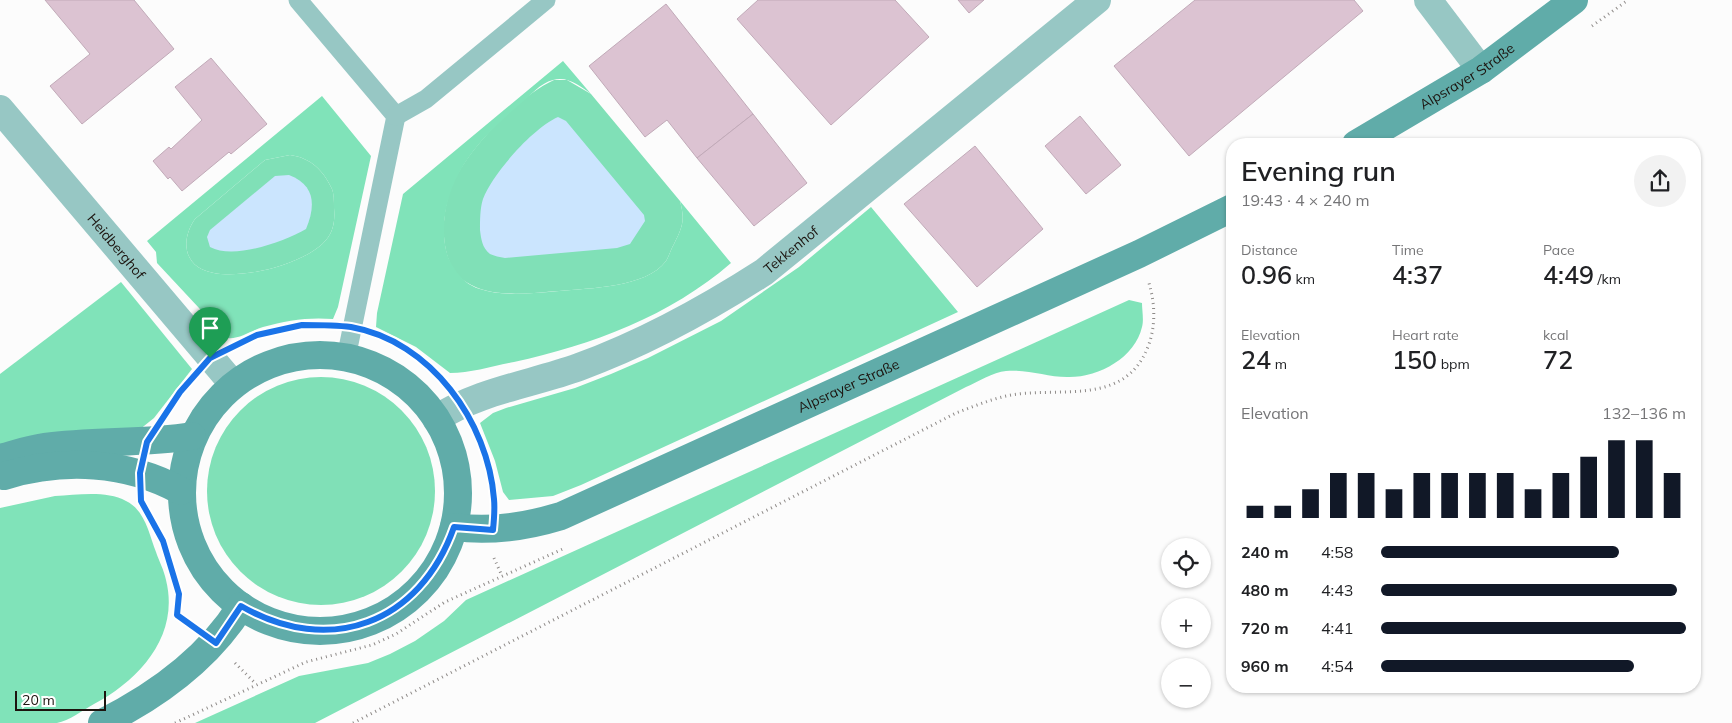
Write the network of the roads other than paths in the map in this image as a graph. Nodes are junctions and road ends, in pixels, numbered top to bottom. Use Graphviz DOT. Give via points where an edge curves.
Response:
graph roads {
  1 [pos="298,0"];
  2 [pos="546,0"];
  3 [pos="1097,0"];
  4 [pos="1428,0"];
  5 [pos="1574,0"];
  6 [pos="1481,70"];
  7 [pos="0,109"];
  8 [pos="396,116"];
  9 [pos="1366,138"];
  10 [pos="1226,211"];
  11 [pos="346,358"];
  12 [pos="233,384"];
  13 [pos="436,419"];
  14 [pos="192,436"];
  15 [pos="0,458"];
  16 [pos="0,477"];
  17 [pos="181,491"];
  18 [pos="454,527"];
  19 [pos="241,606"];
  20 [pos="102,723"];
  1 -- 8 [label="lane"];
  2 -- 8 [label="lane" via="426,99"];
  3 -- 13 [label="street, Tekkenhof" via="764,272 722,299 686,321 633,346 578,368 462,405"];
  4 -- 6 [label="street"];
  5 -- 6 [label="street, Alpsrayer Straße"];
  6 -- 9 [label="street, Alpsrayer Straße"];
  7 -- 12 [label="street, Heidberghof"];
  8 -- 11 [label="lane"];
  10 -- 18 [label="street, Alpsrayer Straße" via="1139,254 561,516 493,530"];
  11 -- 12 [label="street" via="320,355 293,358 267,365"];
  11 -- 13 [label="street" via="370,364 393,375 413,390"];
  12 -- 14 [label="street" via="209,408"];
  13 -- 18 [label="street" via="452,453 457,477"];
  14 -- 15 [label="street" via="147,442 52,446"];
  14 -- 17 [label="street"];
  16 -- 17 [label="street" via="50,466 111,467 162,480"];
  17 -- 19 [label="street" via="184,518 204,568"];
  18 -- 19 [label="street" via="446,550 418,589 393,609 356,626 308,630 285,626"];
  19 -- 20 [label="street" via="216,643 196,662 147,698"];
}
